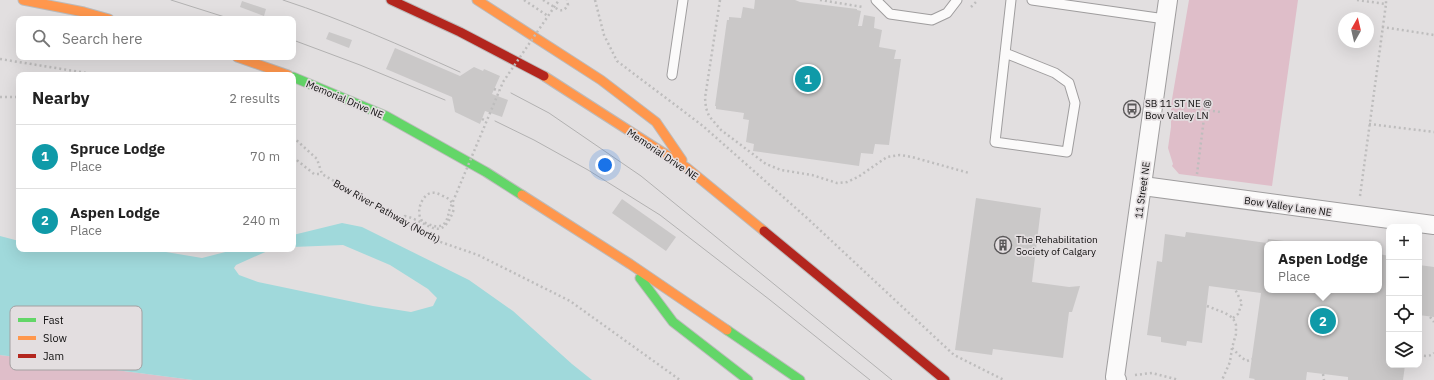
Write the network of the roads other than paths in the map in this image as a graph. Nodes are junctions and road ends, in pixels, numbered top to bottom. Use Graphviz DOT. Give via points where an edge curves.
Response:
graph roads {
  1 [pos="23,0"];
  2 [pos="391,0"];
  3 [pos="477,0"];
  4 [pos="683,0"];
  5 [pos="876,0"];
  6 [pos="957,0"];
  7 [pos="1011,0"];
  8 [pos="1032,0"];
  9 [pos="1168,0"];
  10 [pos="98,16"];
  11 [pos="1165,19"];
  12 [pos="1005,53"];
  13 [pos="246,60"];
  14 [pos="280,72"];
  15 [pos="672,75"];
  16 [pos="296,78"];
  17 [pos="687,168"];
  18 [pos="1143,186"];
  19 [pos="1434,226"];
  20 [pos="630,264"];
  21 [pos="1116,378"];
  22 [pos="748,380"];
  23 [pos="800,380"];
  24 [pos="946,380"];
  1 -- 10 [label="highway"];
  2 -- 17 [label="highway, Memorial Drive NE" via="460,32 536,72"];
  3 -- 17 [label="highway" via="601,80 656,122"];
  4 -- 15 [label="lane"];
  5 -- 6 [label="lane" via="890,14 932,20 947,13"];
  7 -- 12 [label="lane"];
  8 -- 11 [label="lane"];
  9 -- 11 [label="street, 11 Street NE"];
  11 -- 18 [label="street, 11 Street NE"];
  12 -- 12 [label="lane" via="995,142 1068,152 1075,103 1070,83 1055,73"];
  13 -- 14 [label="highway"];
  16 -- 20 [label="highway, Memorial Drive NE" via="386,116 486,172"];
  17 -- 24 [label="highway, Memorial Drive NE"];
  18 -- 19 [label="street, Bow Valley Lane NE"];
  18 -- 21 [label="street, 11 Street NE"];
  20 -- 22 [label="highway" via="673,322"];
  20 -- 23 [label="highway, Memorial Drive NE"];
}
